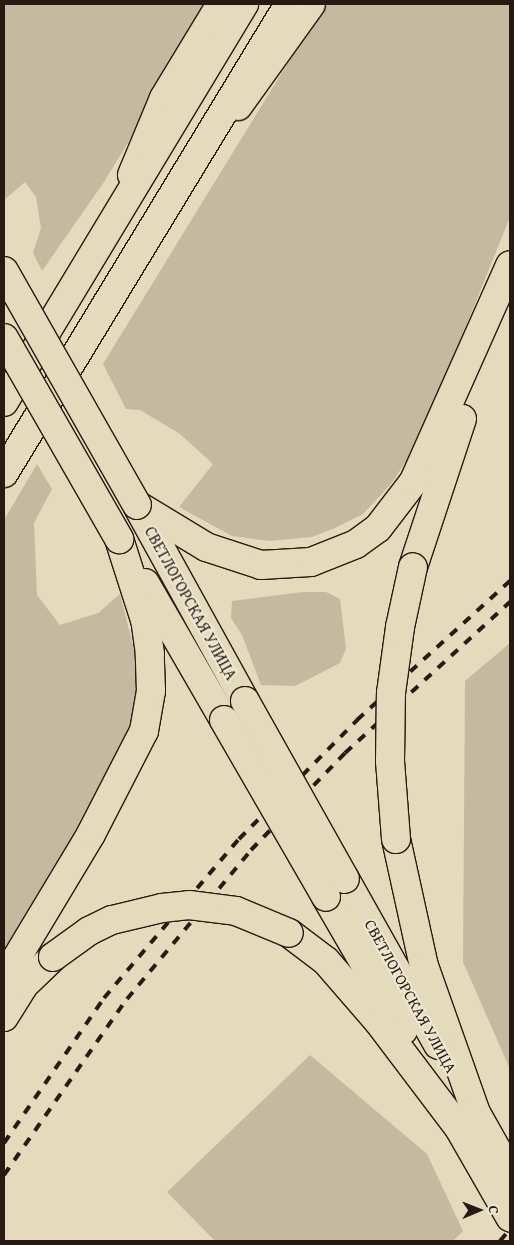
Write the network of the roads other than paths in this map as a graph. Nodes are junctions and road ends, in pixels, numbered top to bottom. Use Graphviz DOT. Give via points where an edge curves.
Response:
graph roads {
  1 [pos="221,4"];
  2 [pos="244,4"];
  3 [pos="289,4"];
  4 [pos="312,4"];
  5 [pos="192,165"];
  6 [pos="111,224"];
  7 [pos="510,265"];
  8 [pos="4,271"];
  9 [pos="510,306"];
  10 [pos="59,310"];
  11 [pos="4,338"];
  12 [pos="4,383"];
  13 [pos="4,402"];
  14 [pos="4,473"];
  15 [pos="137,505"];
  16 [pos="119,539"];
  17 [pos="335,888"];
  18 [pos="4,979"];
  19 [pos="4,1016"];
  20 [pos="468,1121"];
  21 [pos="510,1173"];
  22 [pos="510,1218"];
  1 -- 6 [label="main road" via="164,98"];
  2 -- 6 [label="main road"];
  3 -- 5 [label="main road"];
  4 -- 5 [label="main road" via="281,50"];
  5 -- 14 [label="main road"];
  6 -- 10 [label="main road"];
  7 -- 15 [label="main road" via="414,481 378,528 356,544 312,562 261,565 206,547"];
  8 -- 15 [label="main road, СВЕТЛОГОРСКАЯ УЛИЦА, bridge"];
  9 -- 20 [label="main road, bridge" via="457,431 414,567 400,627 391,692 396,839 424,966"];
  10 -- 12 [label="main road"];
  10 -- 13 [label="main road"];
  11 -- 16 [label="main road, bridge"];
  15 -- 17 [label="main road, СВЕТЛОГОРСКАЯ УЛИЦА, bridge" via="245,701"];
  16 -- 17 [label="main road, СВЕТЛОГОРСКАЯ УЛИЦА, bridge" via="224,720"];
  16 -- 18 [label="main road" via="145,620 150,654 151,691 144,731 91,834"];
  17 -- 20 [label="main road, СВЕТЛОГОРСКАЯ УЛИЦА"];
  19 -- 20 [label="main road, bridge" via="23,986 53,957 104,924 162,908 189,905 236,911 290,933 326,961"];
  20 -- 21 [label="main road"];
  20 -- 22 [label="main road"];
}
